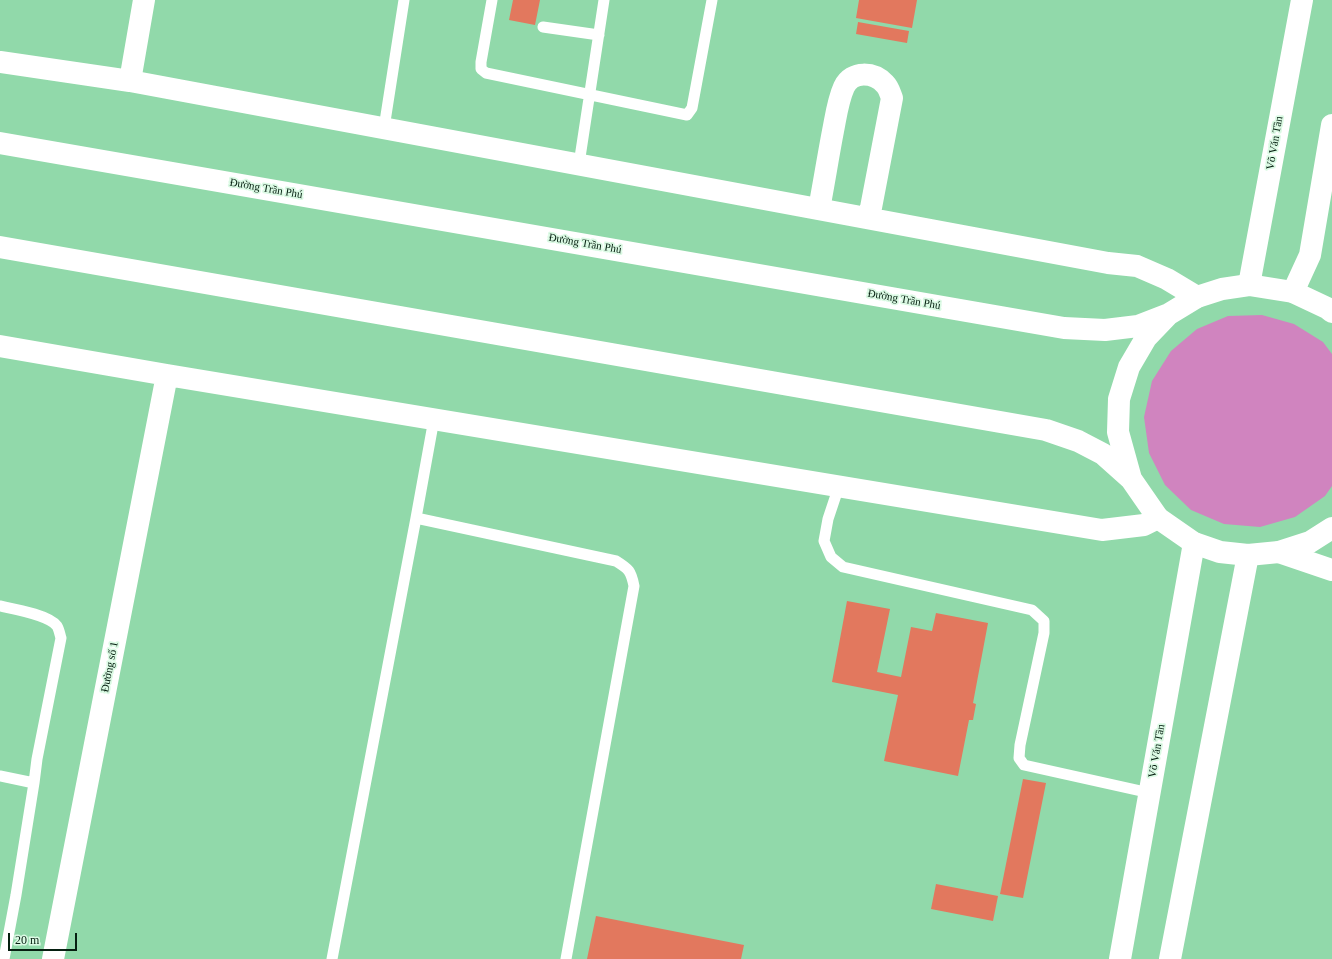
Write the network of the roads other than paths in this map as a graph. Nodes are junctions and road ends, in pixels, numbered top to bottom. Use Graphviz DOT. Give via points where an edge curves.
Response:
graph roads {
  1 [pos="144,0"];
  2 [pos="404,0"];
  3 [pos="492,0"];
  4 [pos="604,0"];
  5 [pos="712,0"];
  6 [pos="1302,0"];
  7 [pos="543,27"];
  8 [pos="599,35"];
  9 [pos="0,62"];
  10 [pos="130,81"];
  11 [pos="589,95"];
  12 [pos="1332,125"];
  13 [pos="384,128"];
  14 [pos="0,142"];
  15 [pos="579,164"];
  16 [pos="819,209"];
  17 [pos="869,218"];
  18 [pos="0,247"];
  19 [pos="1249,285"];
  20 [pos="1293,292"];
  21 [pos="1197,297"];
  22 [pos="1332,312"];
  23 [pos="1169,314"];
  24 [pos="0,346"];
  25 [pos="167,375"];
  26 [pos="434,419"];
  27 [pos="1131,479"];
  28 [pos="839,486"];
  29 [pos="416,518"];
  30 [pos="1158,518"];
  31 [pos="1332,528"];
  32 [pos="1194,542"];
  33 [pos="1279,552"];
  34 [pos="1248,555"];
  35 [pos="1332,570"];
  36 [pos="0,606"];
  37 [pos="0,776"];
  38 [pos="34,783"];
  39 [pos="1150,793"];
  40 [pos="4,959"];
  41 [pos="53,959"];
  42 [pos="332,959"];
  43 [pos="566,959"];
  44 [pos="1120,959"];
  45 [pos="1170,959"];
  1 -- 10 [label="street"];
  2 -- 13 [label="lane"];
  3 -- 11 [label="lane" via="481,69 486,73"];
  4 -- 8 [label="lane"];
  5 -- 11 [label="lane" via="692,108 687,115"];
  6 -- 19 [label="street, Võ Văn Tần"];
  7 -- 8 [label="lane"];
  8 -- 11 [label="lane"];
  9 -- 10 [label="street"];
  10 -- 13 [label="street"];
  11 -- 15 [label="lane"];
  12 -- 20 [label="street" via="1310,255"];
  13 -- 15 [label="street"];
  14 -- 23 [label="street, Đường Trần Phú" via="1064,328 1105,330 1138,326"];
  15 -- 16 [label="street"];
  16 -- 17 [label="street"];
  16 -- 17 [label="street" via="838,105 844,87 849,79 855,76 870,76 889,88 892,98"];
  17 -- 21 [label="street" via="1108,263 1137,266 1167,279"];
  18 -- 27 [label="street" via="1046,430 1078,441 1103,454"];
  19 -- 20 [label="street"];
  19 -- 21 [label="street" via="1222,289"];
  20 -- 22 [label="street"];
  21 -- 23 [label="street"];
  23 -- 27 [label="street" via="1142,344 1129,367 1120,399 1118,432"];
  24 -- 25 [label="street"];
  25 -- 26 [label="street"];
  25 -- 41 [label="street, Đường số 1"];
  26 -- 28 [label="street"];
  26 -- 29 [label="lane"];
  27 -- 30 [label="street"];
  28 -- 30 [label="street" via="1102,530 1144,525"];
  28 -- 39 [label="lane" via="824,541 831,557 843,567 1032,610 1044,621 1044,633 1020,745 1019,758 1024,766"];
  29 -- 42 [label="lane"];
  29 -- 43 [label="lane" via="616,561 632,574 634,586"];
  30 -- 32 [label="street"];
  31 -- 33 [label="street" via="1310,542"];
  32 -- 34 [label="street" via="1220,552"];
  32 -- 39 [label="street, Võ Văn Tần"];
  33 -- 34 [label="street"];
  33 -- 35 [label="street"];
  34 -- 45 [label="street"];
  36 -- 38 [label="lane" via="45,618 57,626 61,638"];
  37 -- 38 [label="lane"];
  38 -- 40 [label="lane"];
  39 -- 44 [label="street, Võ Văn Tần"];
}
